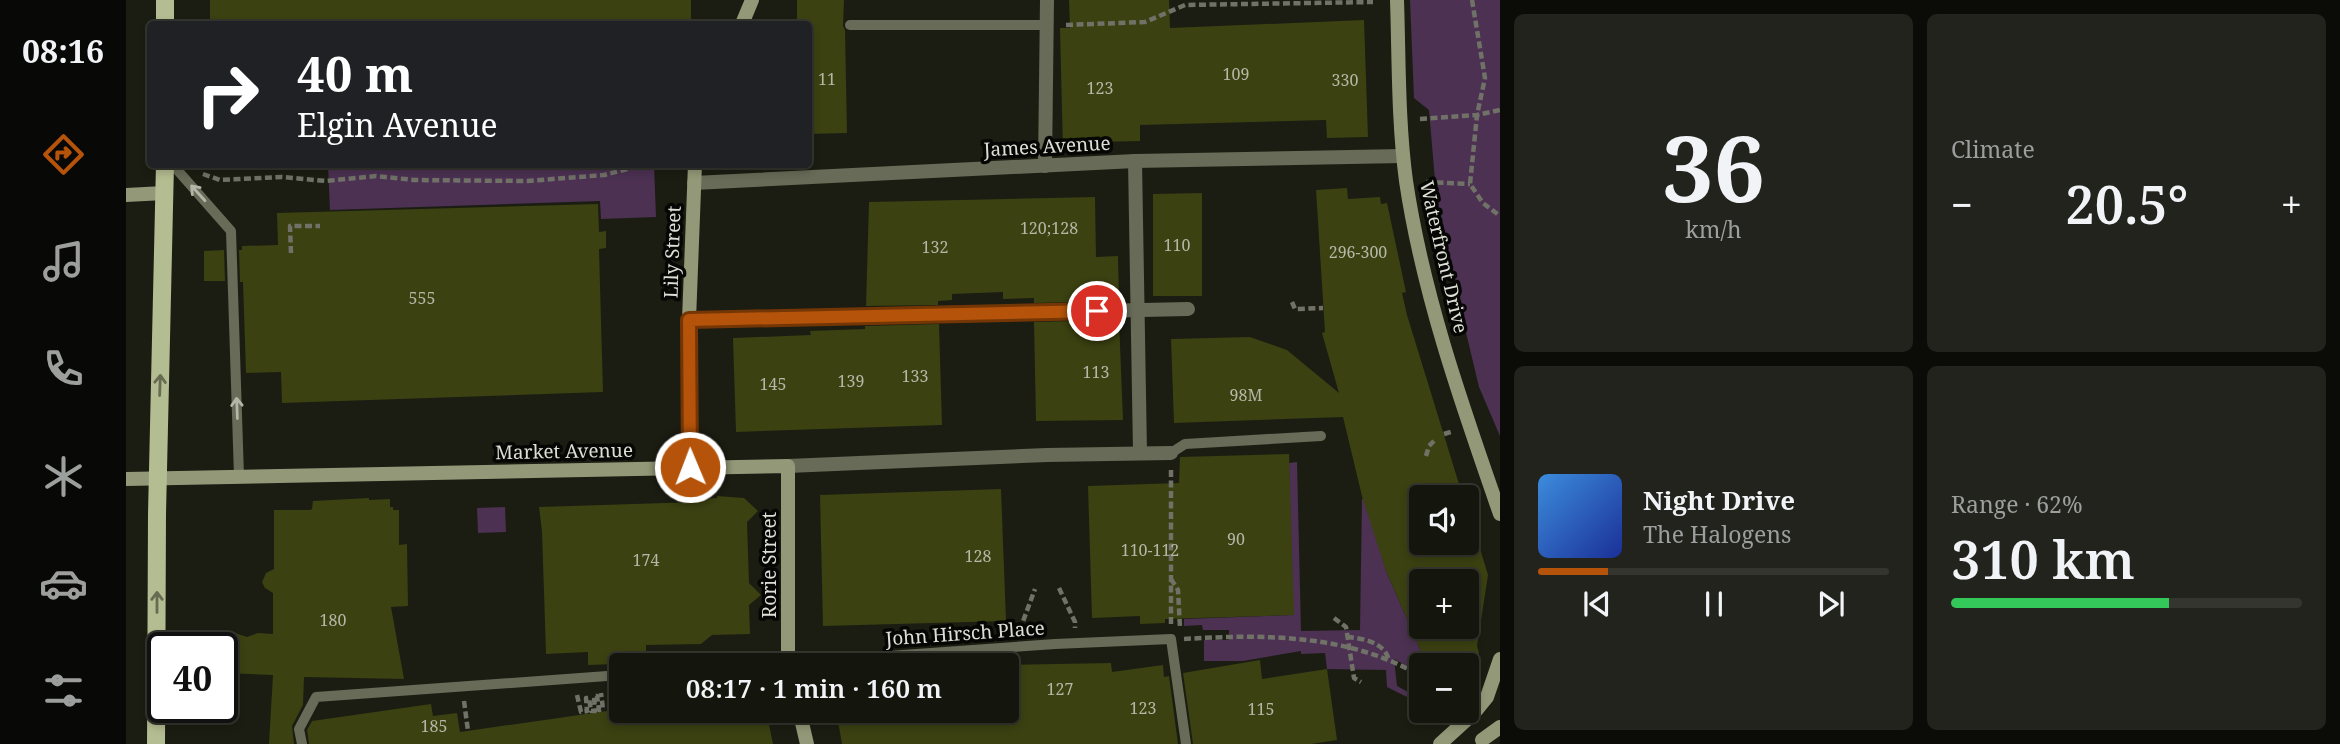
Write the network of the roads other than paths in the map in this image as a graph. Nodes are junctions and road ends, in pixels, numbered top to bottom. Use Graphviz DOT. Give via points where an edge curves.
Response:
graph roads {
  1 [pos="165,0"];
  2 [pos="752,0"];
  3 [pos="1047,0"];
  4 [pos="1397,0"];
  5 [pos="165,21"];
  6 [pos="743,21"];
  7 [pos="850,25"];
  8 [pos="1047,25"];
  9 [pos="1403,156"];
  10 [pos="1135,161"];
  11 [pos="1045,166"];
  12 [pos="165,168"];
  13 [pos="176,168"];
  14 [pos="695,168"];
  15 [pos="694,183"];
  16 [pos="164,193"];
  17 [pos="126,195"];
  18 [pos="1188,309"];
  19 [pos="1138,310"];
  20 [pos="689,320"];
  21 [pos="1321,436"];
  22 [pos="1140,453"];
  23 [pos="1171,453"];
  24 [pos="788,466"];
  25 [pos="690,467"];
  26 [pos="239,476"];
  27 [pos="158,478"];
  28 [pos="126,479"];
  29 [pos="1500,514"];
  30 [pos="788,653"];
  31 [pos="931,653"];
  32 [pos="1500,658"];
  33 [pos="609,676"];
  34 [pos="802,723"];
  35 [pos="1500,727"];
  36 [pos="1483,742"];
  37 [pos="156,744"];
  38 [pos="302,744"];
  39 [pos="807,744"];
  40 [pos="1186,744"];
  41 [pos="1440,744"];
  1 -- 5 [label="main road"];
  2 -- 6 [label="street"];
  3 -- 8 [label="street"];
  4 -- 9 [label="street, Waterfront Drive"];
  7 -- 8 [label="lane"];
  8 -- 11 [label="street"];
  9 -- 10 [label="street, James Avenue"];
  9 -- 29 [label="street, Waterfront Drive" via="1420,250 1450,367"];
  10 -- 11 [label="street, James Avenue"];
  10 -- 19 [label="street"];
  11 -- 15 [label="street, James Avenue"];
  12 -- 16 [label="main road"];
  26 -- 13 [label="lane, one-way" via="231,231"];
  14 -- 15 [label="street, Lily Street"];
  15 -- 20 [label="street, Lily Street"];
  16 -- 17 [label="street"];
  27 -- 16 [label="main road, one-way"];
  18 -- 19 [label="street"];
  19 -- 20 [label="street"];
  19 -- 22 [label="street"];
  20 -- 25 [label="street, Lily Street"];
  21 -- 23 [label="lane" via="1185,444"];
  22 -- 23 [label="street, Market Avenue"];
  22 -- 24 [label="street, Market Avenue"];
  24 -- 25 [label="street, Market Avenue"];
  24 -- 30 [label="street, Rorie Street"];
  25 -- 26 [label="street, Market Avenue"];
  26 -- 27 [label="street, Market Avenue"];
  27 -- 28 [label="street, Market Avenue"];
  37 -- 27 [label="main road, one-way"];
  31 -- 40 [label="lane, John Hirsch Place" via="1171,639"];
  32 -- 41 [label="street" via="1487,697"];
  33 -- 38 [label="lane" via="316,697 299,729"];
  34 -- 39 [label="street"];
  35 -- 36 [label="street"];
}
